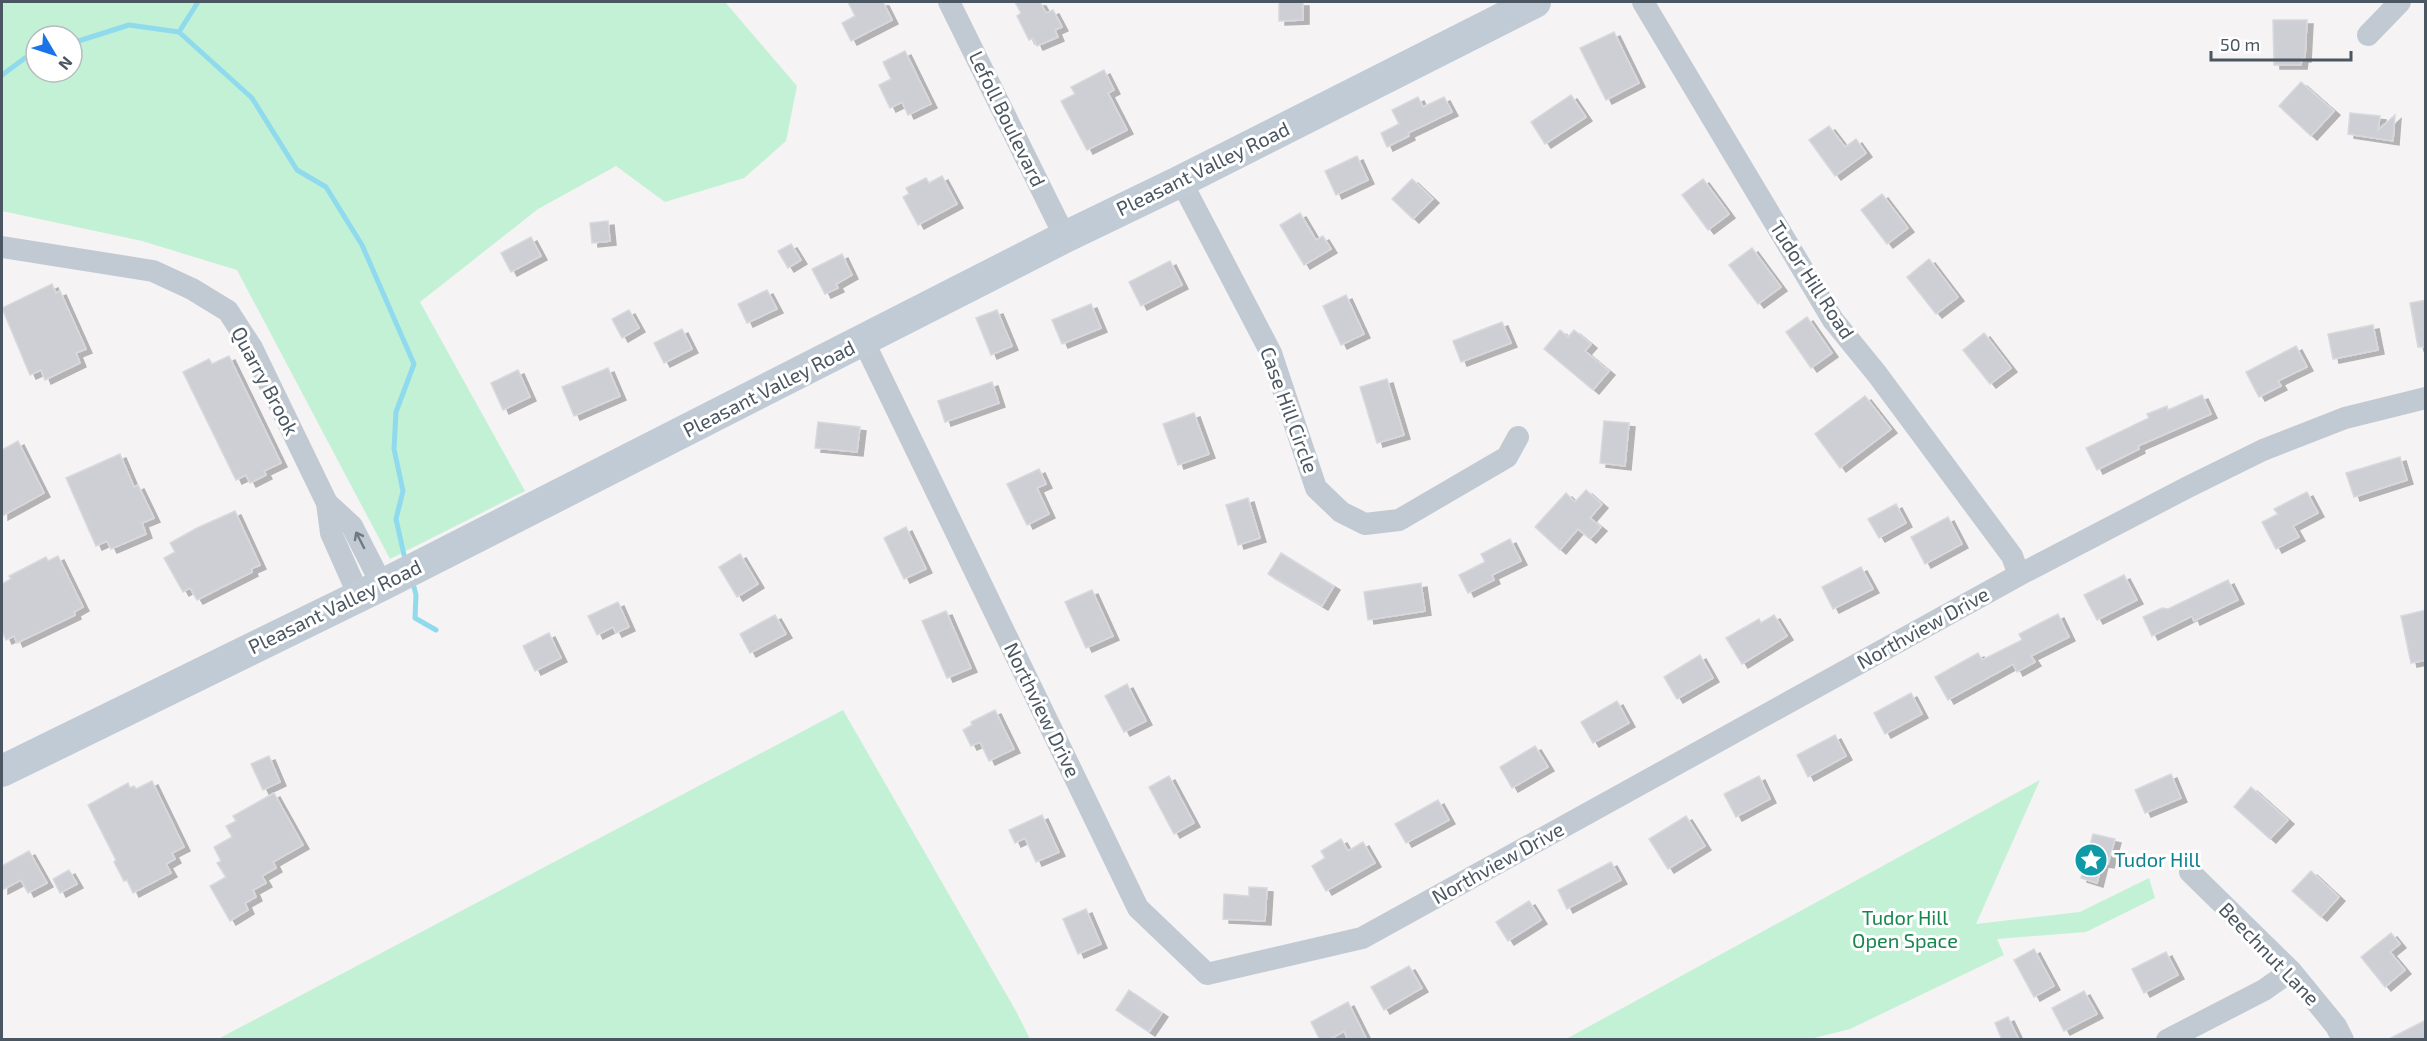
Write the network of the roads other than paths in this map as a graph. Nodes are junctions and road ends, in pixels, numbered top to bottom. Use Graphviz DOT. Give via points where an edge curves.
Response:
graph roads {
  1 [pos="949,2"];
  2 [pos="1535,2"];
  3 [pos="1643,2"];
  4 [pos="2400,2"];
  5 [pos="2368,35"];
  6 [pos="1181,181"];
  7 [pos="1065,237"];
  8 [pos="2,247"];
  9 [pos="863,340"];
  10 [pos="2426,398"];
  11 [pos="1518,437"];
  12 [pos="2019,575"];
  13 [pos="371,590"];
  14 [pos="2,771"];
  15 [pos="2190,872"];
  16 [pos="2291,971"];
  17 [pos="2168,1040"];
  18 [pos="2343,1040"];
  1 -- 7 [label="street, Lefoll Boulevard"];
  2 -- 6 [label="main road, Pleasant Valley Road"];
  3 -- 12 [label="street, Tudor Hill Road" via="1833,320 2012,556"];
  4 -- 5 [label="street"];
  6 -- 7 [label="main road, Pleasant Valley Road"];
  6 -- 11 [label="street, Case Hill Circle" via="1270,353 1316,488 1341,512 1365,524 1399,520 1507,457"];
  7 -- 9 [label="main road, Pleasant Valley Road"];
  8 -- 13 [label="street, Quarry Brook" via="153,271 228,311 252,348 327,503 331,533"];
  9 -- 12 [label="street, Northview Drive" via="1138,908 1207,974 1362,939"];
  9 -- 13 [label="main road, Pleasant Valley Road"];
  10 -- 12 [label="street, Northview Drive" via="2345,418 2263,450"];
  13 -- 14 [label="main road, Pleasant Valley Road"];
  15 -- 16 [label="street, Beechnut Lane"];
  16 -- 17 [label="street" via="2264,990"];
  16 -- 18 [label="street, Beechnut Lane"];
}
